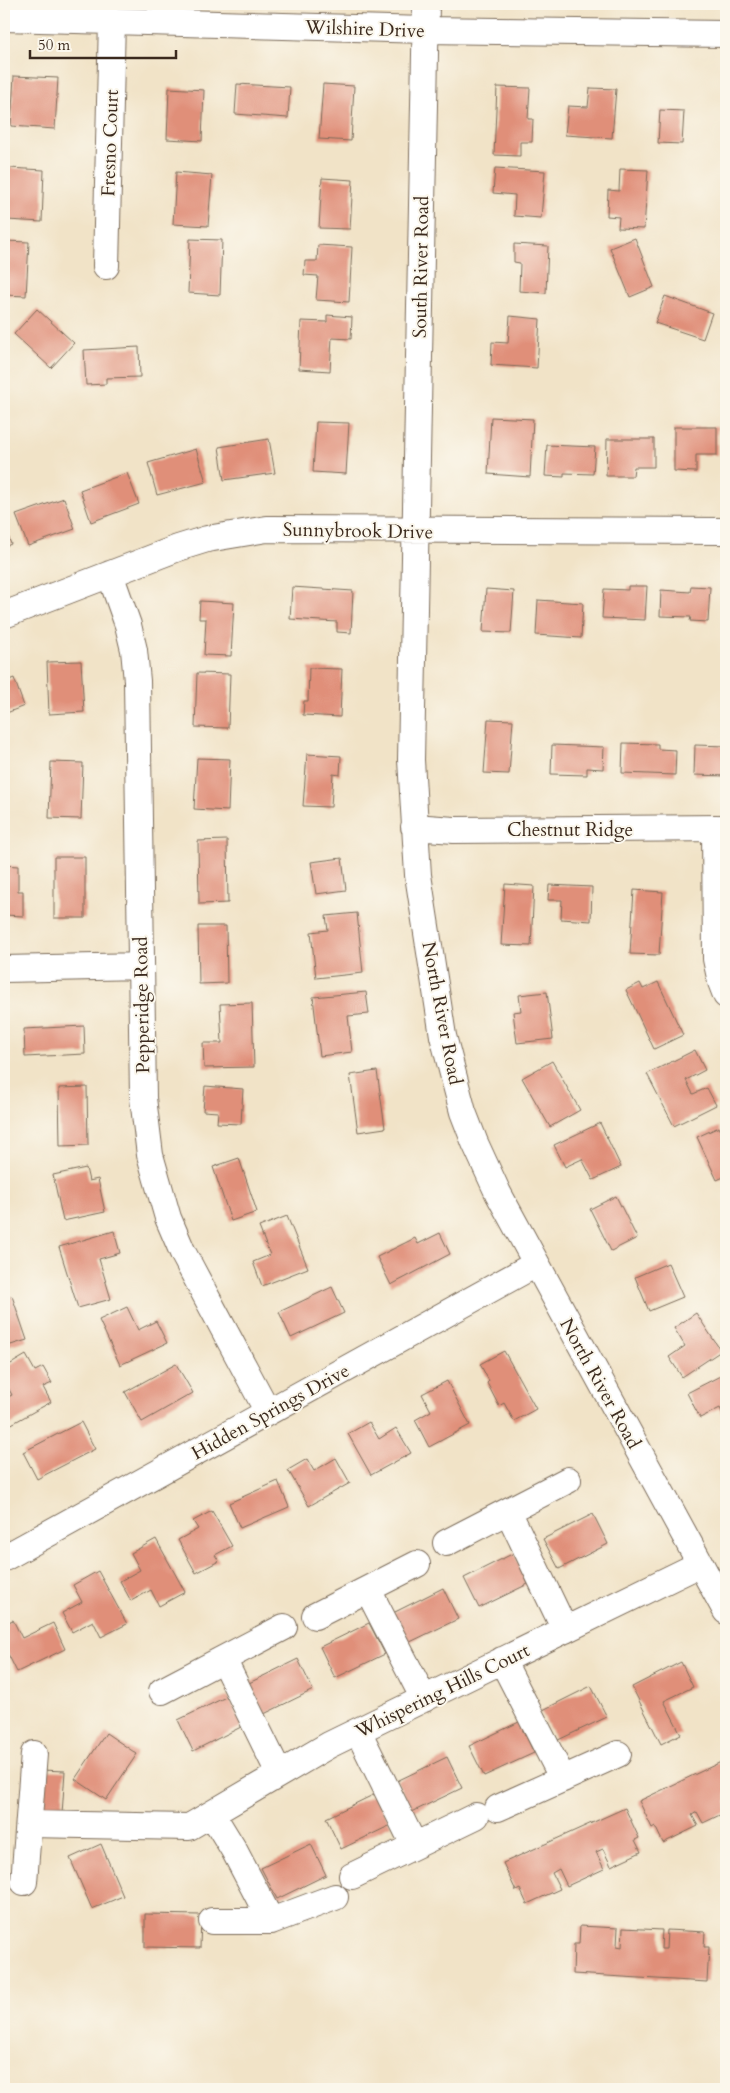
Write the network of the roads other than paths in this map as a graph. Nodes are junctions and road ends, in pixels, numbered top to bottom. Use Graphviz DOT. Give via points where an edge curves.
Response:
graph roads {
  1 [pos="426,4"];
  2 [pos="4,18"];
  3 [pos="112,20"];
  4 [pos="426,30"];
  5 [pos="726,34"];
  6 [pos="106,266"];
  7 [pos="415,530"];
  8 [pos="726,531"];
  9 [pos="110,574"];
  10 [pos="4,615"];
  11 [pos="414,828"];
  12 [pos="721,828"];
  13 [pos="141,966"];
  14 [pos="4,969"];
  15 [pos="726,994"];
  16 [pos="536,1264"];
  17 [pos="268,1412"];
  18 [pos="568,1480"];
  19 [pos="508,1511"];
  20 [pos="446,1543"];
  21 [pos="7,1547"];
  22 [pos="417,1564"];
  23 [pos="700,1564"];
  24 [pos="368,1590"];
  25 [pos="726,1611"];
  26 [pos="315,1616"];
  27 [pos="284,1627"];
  28 [pos="565,1630"];
  29 [pos="223,1659"];
  30 [pos="502,1660"];
  31 [pos="162,1691"];
  32 [pos="424,1699"];
  33 [pos="358,1731"];
  34 [pos="34,1754"];
  35 [pos="618,1754"];
  36 [pos="279,1773"];
  37 [pos="563,1778"];
  38 [pos="212,1814"];
  39 [pos="29,1824"];
  40 [pos="414,1845"];
  41 [pos="352,1876"];
  42 [pos="24,1882"];
  43 [pos="335,1897"];
  44 [pos="212,1921"];
  45 [pos="271,1921"];
  1 -- 4 [label="street, South River Road"];
  2 -- 3 [label="street, Wilshire Drive"];
  3 -- 4 [label="street, Wilshire Drive"];
  3 -- 6 [label="street, Fresno Court"];
  4 -- 5 [label="street, Wilshire Drive"];
  4 -- 7 [label="street, South River Road"];
  7 -- 8 [label="street, Sunnybrook Drive"];
  7 -- 9 [label="street, Sunnybrook Drive" via="266,529 207,539"];
  7 -- 11 [label="street, North River Road" via="411,760"];
  9 -- 10 [label="street, Sunnybrook Drive"];
  9 -- 13 [label="street, Pepperidge Road" via="128,625 137,681"];
  11 -- 12 [label="street, Chestnut Ridge"];
  11 -- 16 [label="street, North River Road" via="441,1027 463,1112 498,1193"];
  12 -- 15 [label="street" via="716,959"];
  13 -- 14 [label="street"];
  13 -- 17 [label="street, Pepperidge Road" via="142,1098 158,1188 183,1253"];
  16 -- 17 [label="street, Hidden Springs Drive"];
  16 -- 23 [label="street, North River Road"];
  17 -- 21 [label="street, Hidden Springs Drive"];
  18 -- 19 [label="street"];
  19 -- 20 [label="street"];
  19 -- 28 [label="street"];
  22 -- 24 [label="street"];
  23 -- 25 [label="street, North River Road"];
  23 -- 28 [label="street, Whispering Hills Court"];
  24 -- 26 [label="street"];
  24 -- 32 [label="street"];
  27 -- 29 [label="street"];
  28 -- 30 [label="street, Whispering Hills Court"];
  29 -- 31 [label="street"];
  29 -- 36 [label="street"];
  30 -- 32 [label="street, Whispering Hills Court"];
  30 -- 37 [label="street"];
  32 -- 33 [label="street, Whispering Hills Court"];
  33 -- 36 [label="street, Whispering Hills Court"];
  33 -- 40 [label="street"];
  34 -- 39 [label="street"];
  35 -- 37 [label="street"];
  36 -- 38 [label="street, Whispering Hills Court"];
  37 -- 40 [label="street"];
  38 -- 39 [label="street, Whispering Hills Court" via="189,1827"];
  38 -- 45 [label="street"];
  39 -- 42 [label="street"];
  40 -- 41 [label="street"];
  43 -- 45 [label="street"];
  44 -- 45 [label="street"];
}
